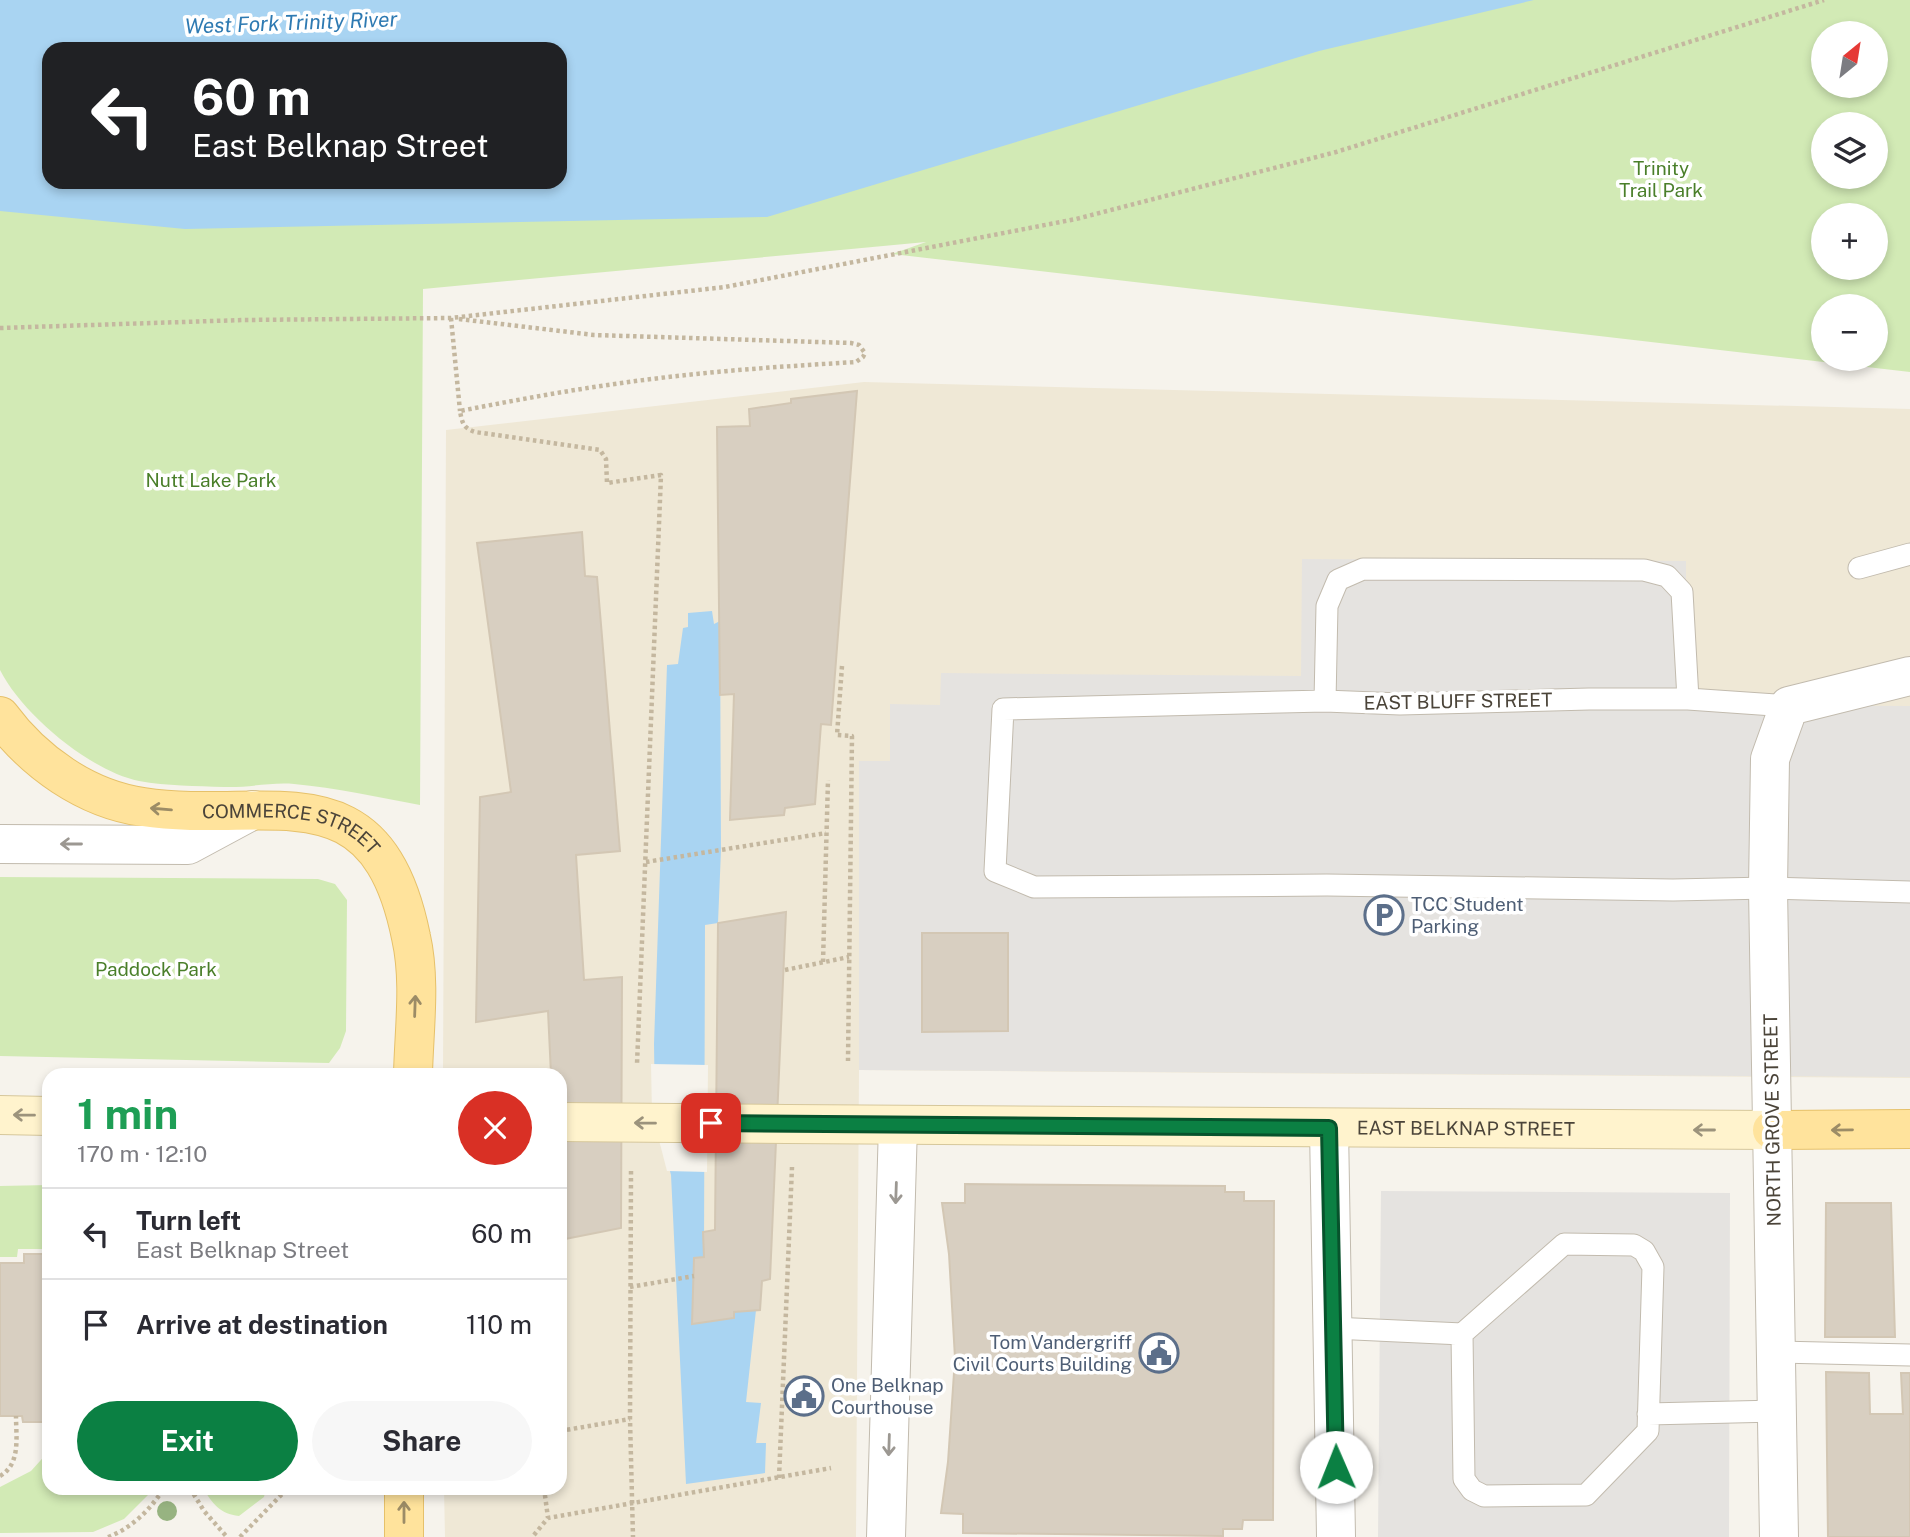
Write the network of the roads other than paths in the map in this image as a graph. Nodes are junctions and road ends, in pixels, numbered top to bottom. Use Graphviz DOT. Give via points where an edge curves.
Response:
graph roads {
  1 [pos="1910,554"];
  2 [pos="1859,569"];
  3 [pos="1910,676"];
  4 [pos="1688,699"];
  5 [pos="1325,701"];
  6 [pos="1789,706"];
  7 [pos="0,716"];
  8 [pos="253,810"];
  9 [pos="0,844"];
  10 [pos="1768,888"];
  11 [pos="1910,892"];
  12 [pos="413,1068"];
  13 [pos="0,1115"];
  14 [pos="42,1116"];
  15 [pos="567,1122"];
  16 [pos="898,1125"];
  17 [pos="1329,1128"];
  18 [pos="1910,1129"];
  19 [pos="1772,1130"];
  20 [pos="1333,1328"];
  21 [pos="1462,1334"];
  22 [pos="1776,1352"];
  23 [pos="1910,1355"];
  24 [pos="1777,1411"];
  25 [pos="1648,1414"];
  26 [pos="404,1495"];
  27 [pos="404,1537"];
  28 [pos="886,1537"];
  29 [pos="1336,1537"];
  30 [pos="1779,1537"];
  1 -- 2 [label="lane"];
  3 -- 6 [label="street, EAST BLUFF STREET"];
  4 -- 5 [label="lane, EAST BLUFF STREET"];
  4 -- 5 [label="lane" via="1682,592 1667,576 1644,570 1363,569 1338,580 1327,606"];
  4 -- 6 [label="lane, EAST BLUFF STREET"];
  5 -- 10 [label="lane, EAST BLUFF STREET" via="1003,709 995,871 1034,887"];
  6 -- 10 [label="street, NORTH GROVE STREET" via="1770,760"];
  8 -- 7 [label="main road, COMMERCE STREET, one-way" via="154,808 101,797 36,754"];
  8 -- 9 [label="street, one-way" via="188,845"];
  12 -- 8 [label="main road, COMMERCE STREET, one-way" via="416,986 412,940 402,899 384,864 350,827 296,811"];
  10 -- 11 [label="lane"];
  10 -- 19 [label="street, NORTH GROVE STREET"];
  14 -- 13 [label="main road, one-way"];
  16 -- 15 [label="main road, EAST BELKNAP STREET, one-way, bridge"];
  16 -- 17 [label="main road, EAST BELKNAP STREET"];
  16 -- 28 [label="street, one-way"];
  19 -- 17 [label="main road, EAST BELKNAP STREET, one-way"];
  17 -- 20 [label="street"];
  18 -- 19 [label="main road, EAST BELKNAP STREET, one-way"];
  19 -- 22 [label="street, NORTH GROVE STREET"];
  20 -- 21 [label="lane"];
  20 -- 29 [label="street"];
  21 -- 25 [label="lane" via="1464,1479 1484,1496 1586,1495 1648,1431"];
  21 -- 25 [label="lane" via="1564,1244 1634,1245 1644,1251 1653,1267"];
  22 -- 23 [label="lane"];
  22 -- 24 [label="street, NORTH GROVE STREET"];
  24 -- 25 [label="lane"];
  24 -- 30 [label="street, NORTH GROVE STREET"];
  27 -- 26 [label="main road, one-way"];
}
